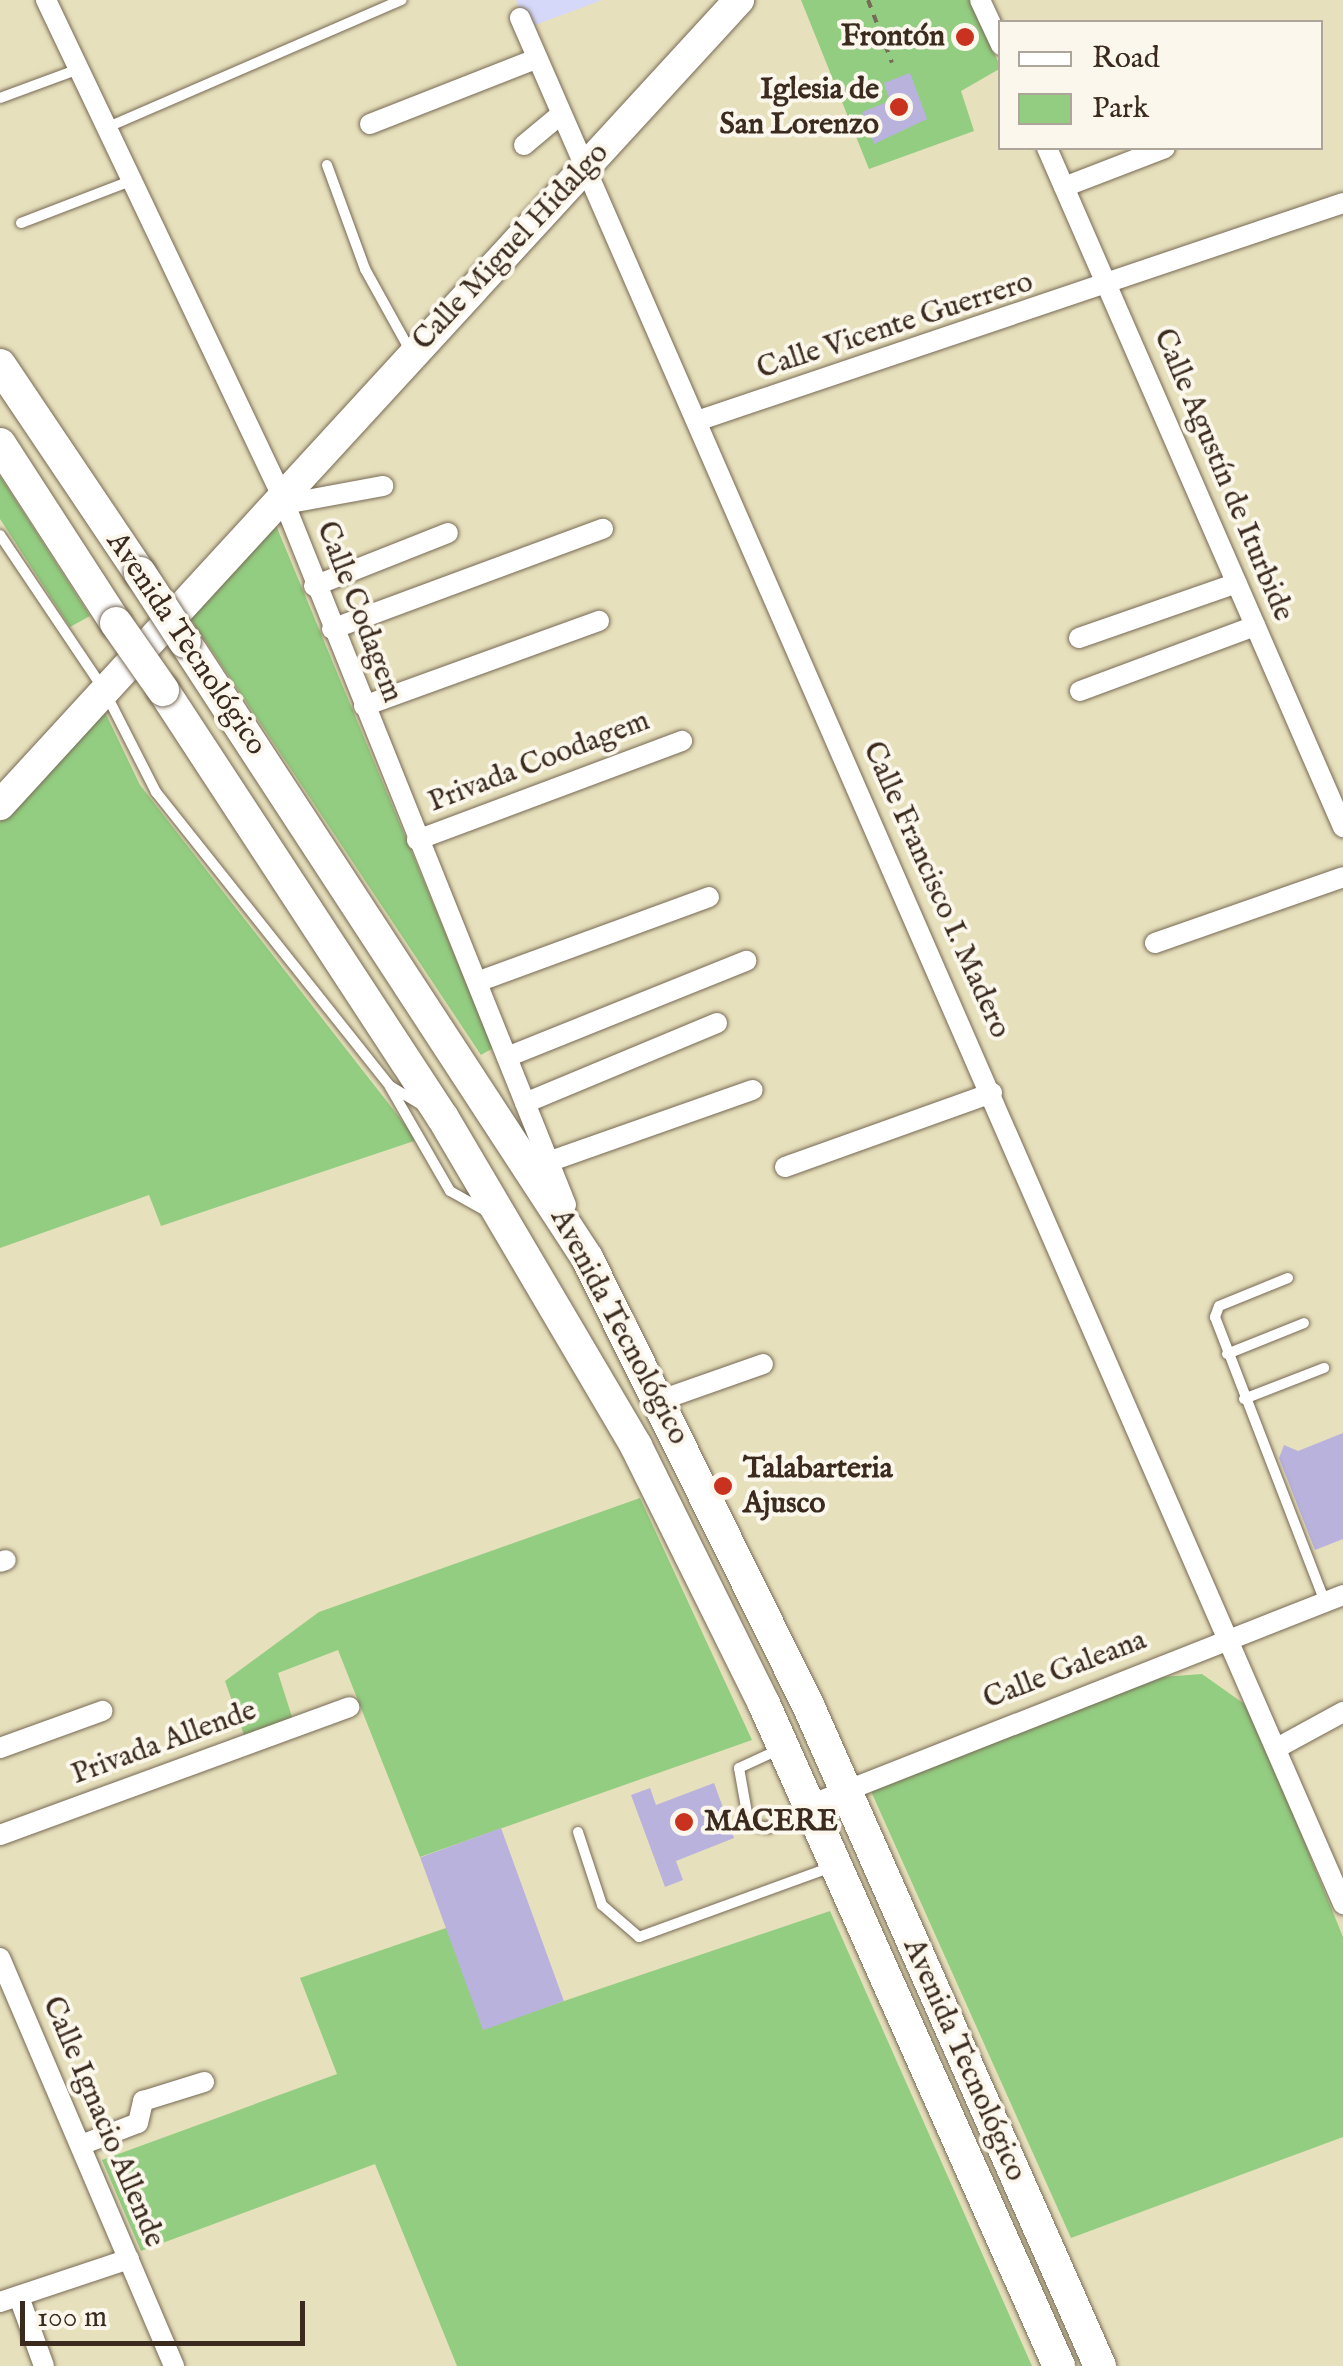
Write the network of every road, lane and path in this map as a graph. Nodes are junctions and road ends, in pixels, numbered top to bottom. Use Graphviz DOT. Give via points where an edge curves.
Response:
graph roads {
  1 [pos="46,0"];
  2 [pos="402,0"];
  3 [pos="739,0"];
  4 [pos="868,0"];
  5 [pos="980,0"];
  6 [pos="520,18"];
  7 [pos="998,40"];
  8 [pos="536,60"];
  9 [pos="892,63"];
  10 [pos="80,69"];
  11 [pos="0,98"];
  12 [pos="560,115"];
  13 [pos="370,124"];
  14 [pos="108,127"];
  15 [pos="524,145"];
  16 [pos="1047,150"];
  17 [pos="1160,150"];
  18 [pos="327,164"];
  19 [pos="587,166"];
  20 [pos="134,180"];
  21 [pos="1064,187"];
  22 [pos="1343,203"];
  23 [pos="21,223"];
  24 [pos="1110,288"];
  25 [pos="412,353"];
  26 [pos="0,365"];
  27 [pos="697,421"];
  28 [pos="0,444"];
  29 [pos="384,486"];
  30 [pos="282,498"];
  31 [pos="603,529"];
  32 [pos="448,532"];
  33 [pos="0,535"];
  34 [pos="1237,583"];
  35 [pos="314,586"];
  36 [pos="599,621"];
  37 [pos="1255,626"];
  38 [pos="332,629"];
  39 [pos="1079,638"];
  40 [pos="103,688"];
  41 [pos="1080,691"];
  42 [pos="364,706"];
  43 [pos="682,740"];
  44 [pos="0,806"];
  45 [pos="1343,827"];
  46 [pos="416,840"];
  47 [pos="1343,877"];
  48 [pos="709,897"];
  49 [pos="1154,943"];
  50 [pos="746,960"];
  51 [pos="476,982"];
  52 [pos="717,1023"];
  53 [pos="507,1057"];
  54 [pos="390,1086"];
  55 [pos="753,1090"];
  56 [pos="992,1093"];
  57 [pos="525,1102"];
  58 [pos="442,1118"];
  59 [pos="548,1162"];
  60 [pos="785,1167"];
  61 [pos="501,1216"];
  62 [pos="587,1258"];
  63 [pos="1288,1278"];
  64 [pos="1304,1323"];
  65 [pos="1227,1354"];
  66 [pos="763,1364"];
  67 [pos="1324,1368"];
  68 [pos="1244,1399"];
  69 [pos="661,1400"];
  70 [pos="1334,1598"];
  71 [pos="1226,1639"];
  72 [pos="350,1707"];
  73 [pos="102,1711"];
  74 [pos="1343,1712"];
  75 [pos="0,1748"];
  76 [pos="784,1748"];
  77 [pos="1277,1748"];
  78 [pos="844,1788"];
  79 [pos="810,1805"];
  80 [pos="578,1832"];
  81 [pos="0,1835"];
  82 [pos="836,1865"];
  83 [pos="1343,1904"];
  84 [pos="0,1958"];
  85 [pos="204,2082"];
  86 [pos="81,2146"];
  87 [pos="129,2259"];
  88 [pos="10,2300"];
  89 [pos="44,2366"];
  90 [pos="174,2366"];
  91 [pos="1059,2366"];
  92 [pos="1100,2366"];
  1 -- 10 [label="street, Calle Codagem"];
  2 -- 14 [label="lane"];
  3 -- 19 [label="street, Calle Miguel Hidalgo"];
  4 -- 9 [label="path"];
  5 -- 7 [label="street"];
  6 -- 8 [label="street, Calle Francisco I. Madero"];
  8 -- 12 [label="street, Calle Francisco I. Madero"];
  8 -- 13 [label="street"];
  10 -- 11 [label="lane"];
  10 -- 14 [label="street, Calle Codagem"];
  12 -- 15 [label="street"];
  12 -- 19 [label="street, Calle Francisco I. Madero"];
  14 -- 20 [label="street, Calle Codagem"];
  16 -- 21 [label="street, Calle Agustín de Iturbide"];
  17 -- 21 [label="street"];
  18 -- 25 [label="lane" via="364,269"];
  19 -- 25 [label="street, Calle Miguel Hidalgo"];
  19 -- 27 [label="street, Calle Francisco I. Madero"];
  20 -- 23 [label="lane"];
  20 -- 30 [label="street, Calle Codagem"];
  21 -- 24 [label="street, Calle Agustín de Iturbide"];
  22 -- 24 [label="street, Calle Vicente Guerrero"];
  24 -- 27 [label="street, Calle Vicente Guerrero"];
  24 -- 34 [label="street, Calle Agustín de Iturbide"];
  25 -- 30 [label="street, Calle Miguel Hidalgo"];
  26 -- 62 [label="main road, Avenida Tecnológico, bridge"];
  27 -- 56 [label="street, Calle Francisco I. Madero"];
  28 -- 58 [label="main road, Avenida Tecnológico, bridge"];
  29 -- 30 [label="street"];
  30 -- 35 [label="street, Calle Codagem"];
  30 -- 40 [label="street, Calle Miguel Hidalgo"];
  31 -- 38 [label="street"];
  32 -- 35 [label="street"];
  33 -- 40 [label="lane"];
  34 -- 37 [label="street, Calle Agustín de Iturbide"];
  34 -- 39 [label="street"];
  35 -- 38 [label="street, Calle Codagem"];
  36 -- 42 [label="street"];
  37 -- 41 [label="street"];
  37 -- 45 [label="street, Calle Agustín de Iturbide"];
  38 -- 42 [label="street, Calle Codagem"];
  40 -- 44 [label="street, Calle Miguel Hidalgo"];
  40 -- 54 [label="lane" via="143,774"];
  42 -- 46 [label="street, Calle Codagem"];
  43 -- 46 [label="street, Privada Coodagem"];
  46 -- 51 [label="street, Calle Codagem"];
  47 -- 49 [label="street"];
  48 -- 51 [label="street"];
  50 -- 53 [label="street"];
  51 -- 53 [label="street, Calle Codagem"];
  52 -- 57 [label="street"];
  53 -- 57 [label="street, Calle Codagem"];
  54 -- 58 [label="lane"];
  54 -- 61 [label="lane" via="450,1191"];
  55 -- 59 [label="street"];
  56 -- 60 [label="street"];
  56 -- 71 [label="street, Calle Francisco I. Madero"];
  57 -- 59 [label="street, Calle Codagem"];
  58 -- 61 [label="main road, Avenida Tecnológico"];
  59 -- 62 [label="street, Calle Codagem"];
  61 -- 76 [label="main road, Avenida Tecnológico" via="636,1446"];
  62 -- 69 [label="main road, Avenida Tecnológico"];
  63 -- 65 [label="lane" via="1216,1311"];
  64 -- 65 [label="lane"];
  65 -- 68 [label="lane"];
  66 -- 69 [label="street"];
  67 -- 68 [label="lane"];
  68 -- 70 [label="lane"];
  69 -- 78 [label="main road, Avenida Tecnológico"];
  70 -- 71 [label="street, Calle Galeana"];
  71 -- 77 [label="street, Calle Francisco I. Madero"];
  71 -- 78 [label="street, Calle Galeana"];
  72 -- 81 [label="street, Privada Allende"];
  73 -- 75 [label="street"];
  74 -- 77 [label="street"];
  76 -- 79 [label="main road, Avenida Tecnológico"];
  76 -- 79 [label="lane" via="739,1768 749,1824 768,1828"];
  77 -- 83 [label="street, Calle Francisco I. Madero"];
  78 -- 79 [label="street, Calle Galeana"];
  78 -- 92 [label="main road, Avenida Tecnológico"];
  79 -- 82 [label="main road, Avenida Tecnológico"];
  80 -- 82 [label="lane" via="602,1905 639,1937"];
  82 -- 91 [label="main road, Avenida Tecnológico"];
  84 -- 86 [label="street, Calle Ignacio Allende"];
  85 -- 86 [label="street" via="143,2101 141,2121"];
  86 -- 87 [label="street, Calle Ignacio Allende"];
  87 -- 88 [label="street"];
  87 -- 90 [label="street, Calle Ignacio Allende"];
  88 -- 89 [label="street"];
}
